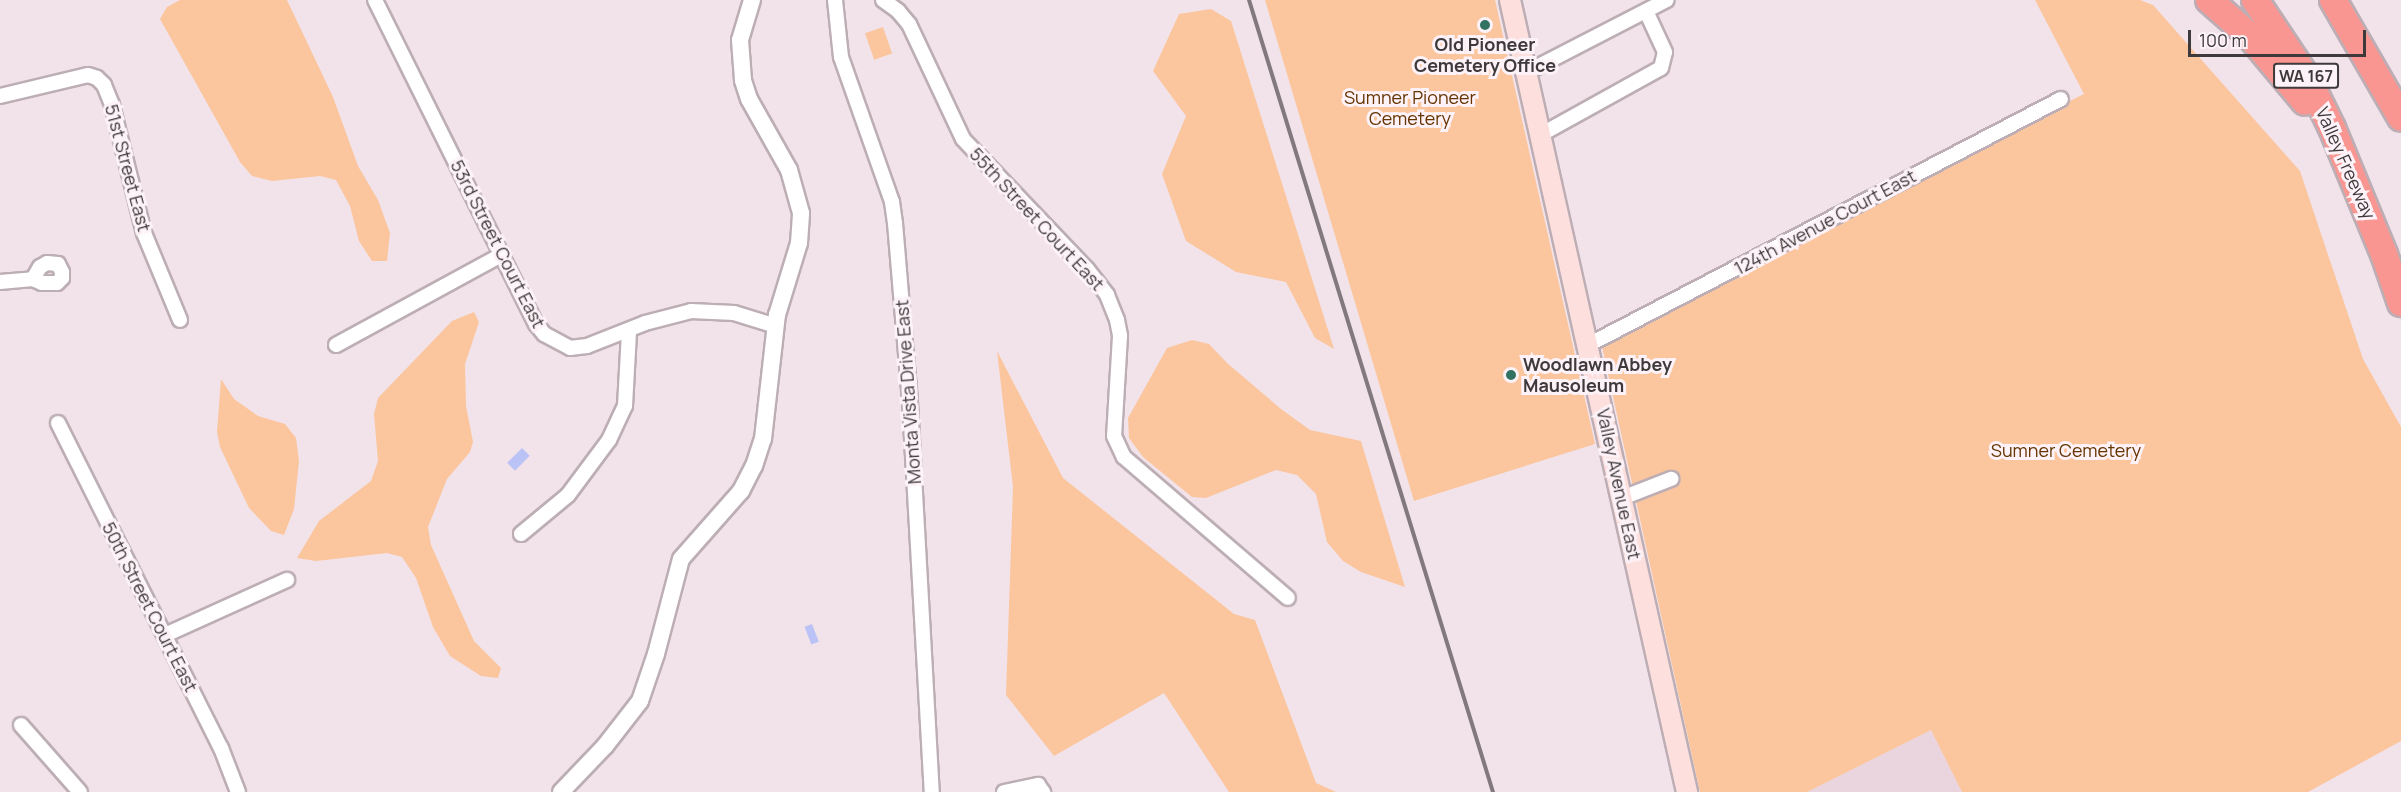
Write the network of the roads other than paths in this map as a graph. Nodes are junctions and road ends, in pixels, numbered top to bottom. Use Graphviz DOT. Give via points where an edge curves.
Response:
graph roads {
  1 [pos="375,0"];
  2 [pos="752,0"];
  3 [pos="836,0"];
  4 [pos="883,0"];
  5 [pos="1510,0"];
  6 [pos="1667,0"];
  7 [pos="2209,0"];
  8 [pos="2256,0"];
  9 [pos="2333,0"];
  10 [pos="1646,11"];
  11 [pos="1524,65"];
  12 [pos="0,96"];
  13 [pos="2061,99"];
  14 [pos="2401,118"];
  15 [pos="1540,135"];
  16 [pos="2344,159"];
  17 [pos="503,254"];
  18 [pos="33,279"];
  19 [pos="0,282"];
  20 [pos="2401,303"];
  21 [pos="180,320"];
  22 [pos="776,326"];
  23 [pos="629,332"];
  24 [pos="336,345"];
  25 [pos="1588,345"];
  26 [pos="58,423"];
  27 [pos="1671,479"];
  28 [pos="1622,498"];
  29 [pos="521,534"];
  30 [pos="287,580"];
  31 [pos="1288,598"];
  32 [pos="165,635"];
  33 [pos="21,725"];
  34 [pos="565,790"];
  35 [pos="80,792"];
  36 [pos="238,792"];
  37 [pos="932,792"];
  38 [pos="1004,792"];
  39 [pos="1043,792"];
  40 [pos="1687,792"];
  1 -- 17 [label="street, 53rd Street Court East"];
  2 -- 22 [label="street" via="740,40 743,80 749,99 789,170 801,213 799,243"];
  3 -- 37 [label="street, Monta Vista Drive East" via="841,57 892,202 895,224 910,403"];
  4 -- 31 [label="street, 55th Street Court East" via="909,24 963,139 1107,295 1120,336 1114,436 1124,457"];
  5 -- 11 [label="main road, Valley Avenue East"];
  6 -- 10 [label="street"];
  7 -- 16 [label="highway" via="2244,29 2284,75"];
  8 -- 16 [label="highway, Valley Freeway / WA 167" via="2309,81"];
  9 -- 14 [label="highway"];
  10 -- 11 [label="street" via="1535,68"];
  10 -- 15 [label="street" via="1665,52 1661,68"];
  11 -- 15 [label="main road, Valley Avenue East"];
  12 -- 21 [label="street, 51st Street East" via="88,75 104,85 144,232"];
  13 -- 25 [label="street, 124th Avenue Court East"];
  15 -- 25 [label="main road, Valley Avenue East"];
  16 -- 20 [label="highway, Valley Freeway / WA 167"];
  17 -- 23 [label="street, 53rd Street Court East" via="537,324 557,344 570,348 587,346"];
  17 -- 24 [label="street"];
  18 -- 19 [label="street"];
  22 -- 23 [label="street, 53rd Street Court East" via="734,313 691,311 645,323"];
  22 -- 34 [label="street" via="763,439 748,480 681,559 640,701 608,744"];
  23 -- 29 [label="street" via="624,406 609,440 568,495"];
  25 -- 28 [label="main road, Valley Avenue East"];
  26 -- 32 [label="street, 50th Street Court East"];
  27 -- 28 [label="street"];
  28 -- 40 [label="main road, Valley Avenue East"];
  30 -- 32 [label="street"];
  32 -- 36 [label="street, 50th Street Court East" via="221,748"];
  33 -- 35 [label="street"];
  38 -- 39 [label="street" via="1038,785"];
}
